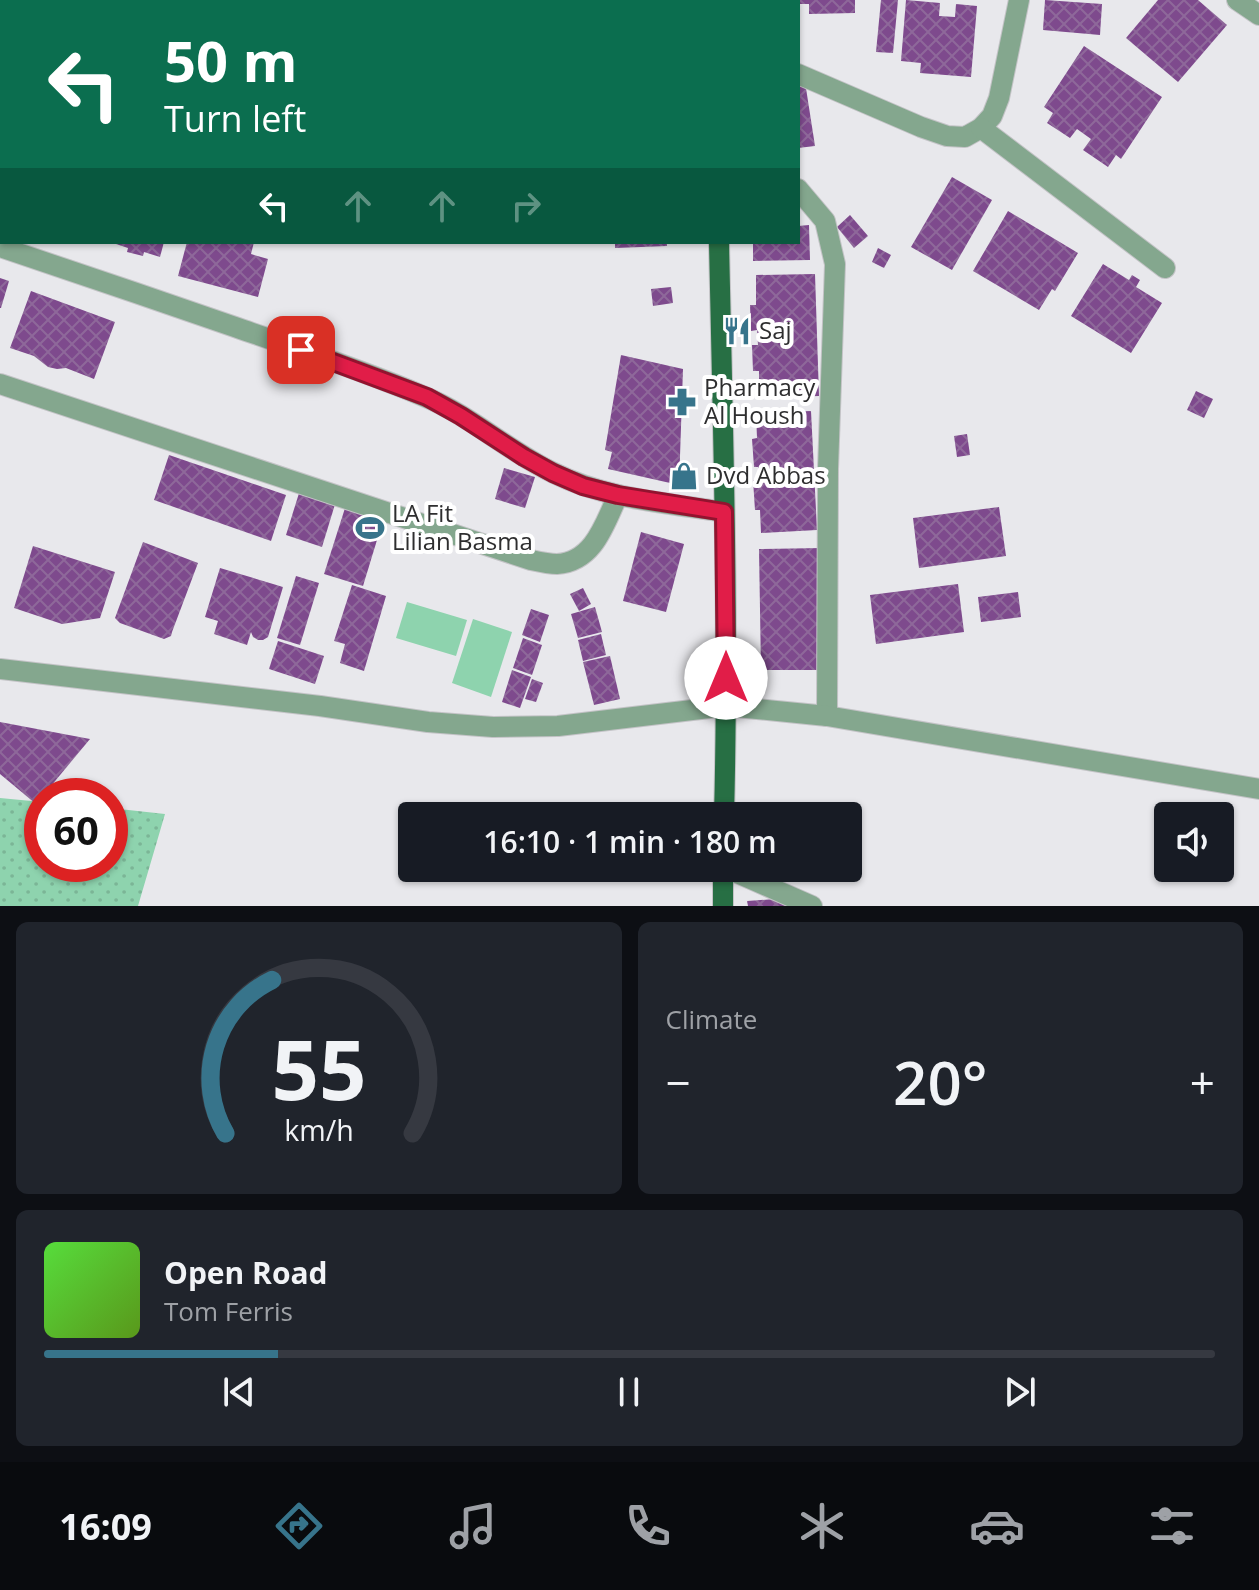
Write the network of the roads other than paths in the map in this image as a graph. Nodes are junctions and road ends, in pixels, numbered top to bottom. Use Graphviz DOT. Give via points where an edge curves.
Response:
graph roads {
  1 [pos="1019,0"];
  2 [pos="1237,0"];
  3 [pos="1259,15"];
  4 [pos="800,75"];
  5 [pos="981,128"];
  6 [pos="800,191"];
  7 [pos="719,244"];
  8 [pos="0,247"];
  9 [pos="1165,268"];
  10 [pos="0,384"];
  11 [pos="618,495"];
  12 [pos="724,512"];
  13 [pos="0,669"];
  14 [pos="726,706"];
  15 [pos="827,716"];
  16 [pos="1259,789"];
  17 [pos="724,802"];
  18 [pos="724,882"];
  19 [pos="757,882"];
  20 [pos="723,906"];
  21 [pos="812,906"];
  1 -- 5 [label="street" via="999,98"];
  2 -- 3 [label="street"];
  4 -- 5 [label="street" via="947,136 965,137"];
  5 -- 9 [label="street"];
  6 -- 15 [label="street" via="825,221 835,264"];
  7 -- 12 [label="main road"];
  8 -- 11 [label="street" via="427,397 553,473"];
  10 -- 11 [label="street" via="531,560 572,562 585,553 597,541"];
  11 -- 12 [label="street"];
  12 -- 14 [label="main road"];
  13 -- 14 [label="street" via="493,727 558,726"];
  14 -- 15 [label="street"];
  14 -- 17 [label="main road"];
  15 -- 16 [label="street"];
  18 -- 20 [label="main road"];
  19 -- 21 [label="street"];
}
